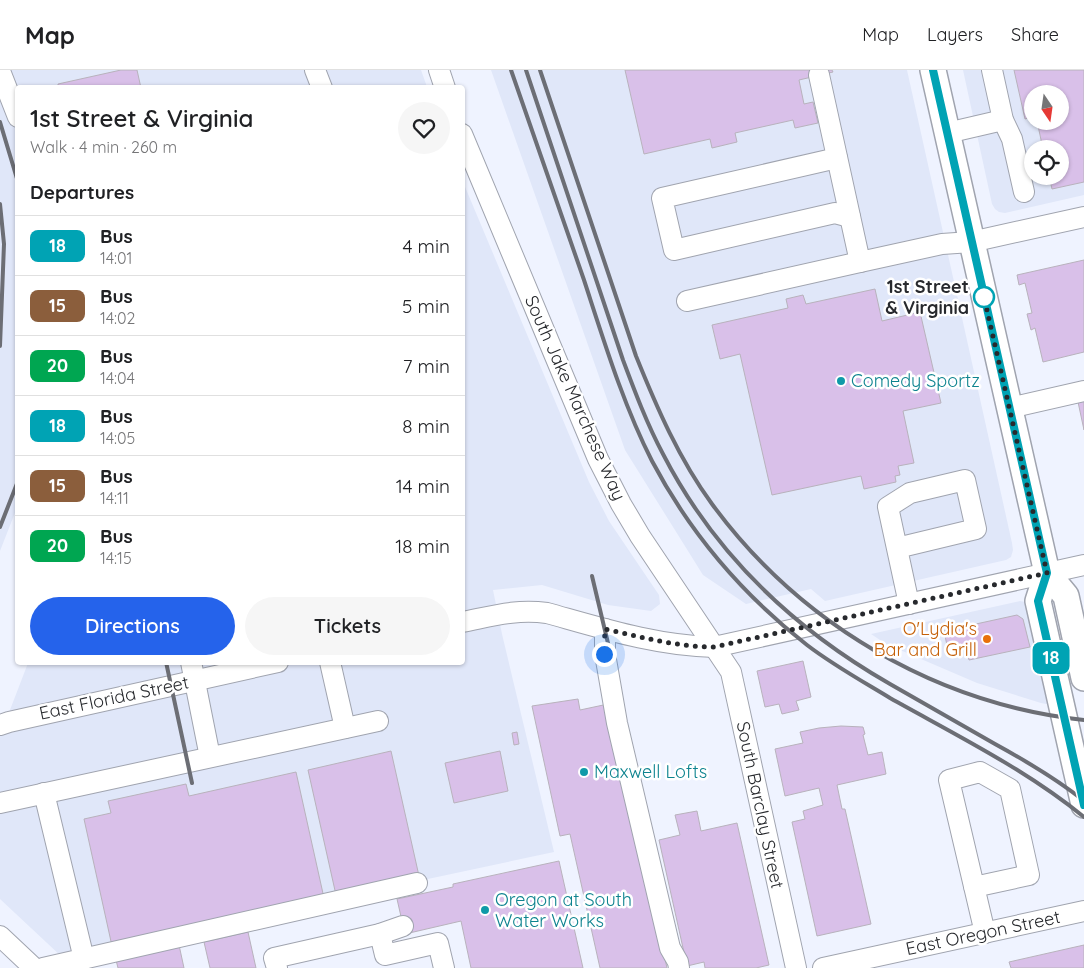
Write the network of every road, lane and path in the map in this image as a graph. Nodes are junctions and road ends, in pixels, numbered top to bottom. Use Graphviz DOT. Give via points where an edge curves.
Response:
graph roads {
  1 [pos="315,70"];
  2 [pos="439,70"];
  3 [pos="934,70"];
  4 [pos="992,70"];
  5 [pos="0,71"];
  6 [pos="819,75"];
  7 [pos="321,85"];
  8 [pos="444,85"];
  9 [pos="15,109"];
  10 [pos="1003,120"];
  11 [pos="947,133"];
  12 [pos="465,141"];
  13 [pos="837,158"];
  14 [pos="1024,192"];
  15 [pos="850,217"];
  16 [pos="1084,217"];
  17 [pos="972,242"];
  18 [pos="860,262"];
  19 [pos="687,301"];
  20 [pos="1084,391"];
  21 [pos="1009,408"];
  22 [pos="897,548"];
  23 [pos="1084,565"];
  24 [pos="1047,573"];
  25 [pos="909,604"];
  26 [pos="465,621"];
  27 [pos="605,629"];
  28 [pos="714,647"];
  29 [pos="252,665"];
  30 [pos="331,665"];
  31 [pos="193,672"];
  32 [pos="1084,678"];
  33 [pos="378,721"];
  34 [pos="4,723"];
  35 [pos="345,728"];
  36 [pos="210,757"];
  37 [pos="44,793"];
  38 [pos="0,803"];
  39 [pos="1084,805"];
  40 [pos="417,883"];
  41 [pos="974,887"];
  42 [pos="1084,911"];
  43 [pos="403,926"];
  44 [pos="985,933"];
  45 [pos="380,934"];
  46 [pos="0,936"];
  47 [pos="84,959"];
  48 [pos="34,968"];
  49 [pos="43,968"];
  50 [pos="277,968"];
  51 [pos="444,968"];
  52 [pos="679,968"];
  53 [pos="796,968"];
  54 [pos="823,968"];
  1 -- 7 [label="street"];
  2 -- 8 [label="street"];
  3 -- 11 [label="main road"];
  4 -- 10 [label="street"];
  5 -- 9 [label="street"];
  6 -- 13 [label="street"];
  10 -- 11 [label="street"];
  10 -- 14 [label="street" via="1012,139"];
  11 -- 17 [label="main road"];
  12 -- 28 [label="street, South Jake Marchese Way" via="598,459 640,536"];
  13 -- 15 [label="street"];
  13 -- 15 [label="street" via="662,198 674,250 835,213"];
  15 -- 18 [label="street"];
  16 -- 17 [label="street"];
  17 -- 18 [label="street" via="942,244"];
  17 -- 21 [label="main road"];
  18 -- 19 [label="street"];
  20 -- 21 [label="street"];
  21 -- 24 [label="main road"];
  22 -- 22 [label="street" via="888,507 910,493 965,480 976,529"];
  22 -- 25 [label="street"];
  23 -- 24 [label="street"];
  24 -- 25 [label="street"];
  24 -- 32 [label="main road" via="1066,596"];
  24 -- 39 [label="main road" via="1038,601"];
  25 -- 28 [label="street"];
  26 -- 27 [label="street" via="527,611 547,613"];
  27 -- 28 [label="street" via="692,647"];
  27 -- 52 [label="street" via="604,654 617,723 670,948"];
  28 -- 53 [label="street, South Barclay Street" via="731,672"];
  29 -- 31 [label="street, East Florida Street"];
  30 -- 35 [label="street"];
  31 -- 34 [label="street, East Florida Street"];
  31 -- 36 [label="street"];
  33 -- 35 [label="street"];
  35 -- 36 [label="street"];
  36 -- 37 [label="street"];
  37 -- 38 [label="street"];
  37 -- 47 [label="street"];
  40 -- 47 [label="street"];
  41 -- 41 [label="street" via="948,780 980,772 1010,789 1029,875"];
  41 -- 44 [label="street"];
  42 -- 44 [label="street, East Oregon Street"];
  43 -- 45 [label="street"];
  44 -- 54 [label="street, East Oregon Street"];
  45 -- 50 [label="street" via="274,958"];
  45 -- 51 [label="street" via="385,955 438,943"];
  46 -- 48 [label="street"];
  47 -- 49 [label="street"];
}
